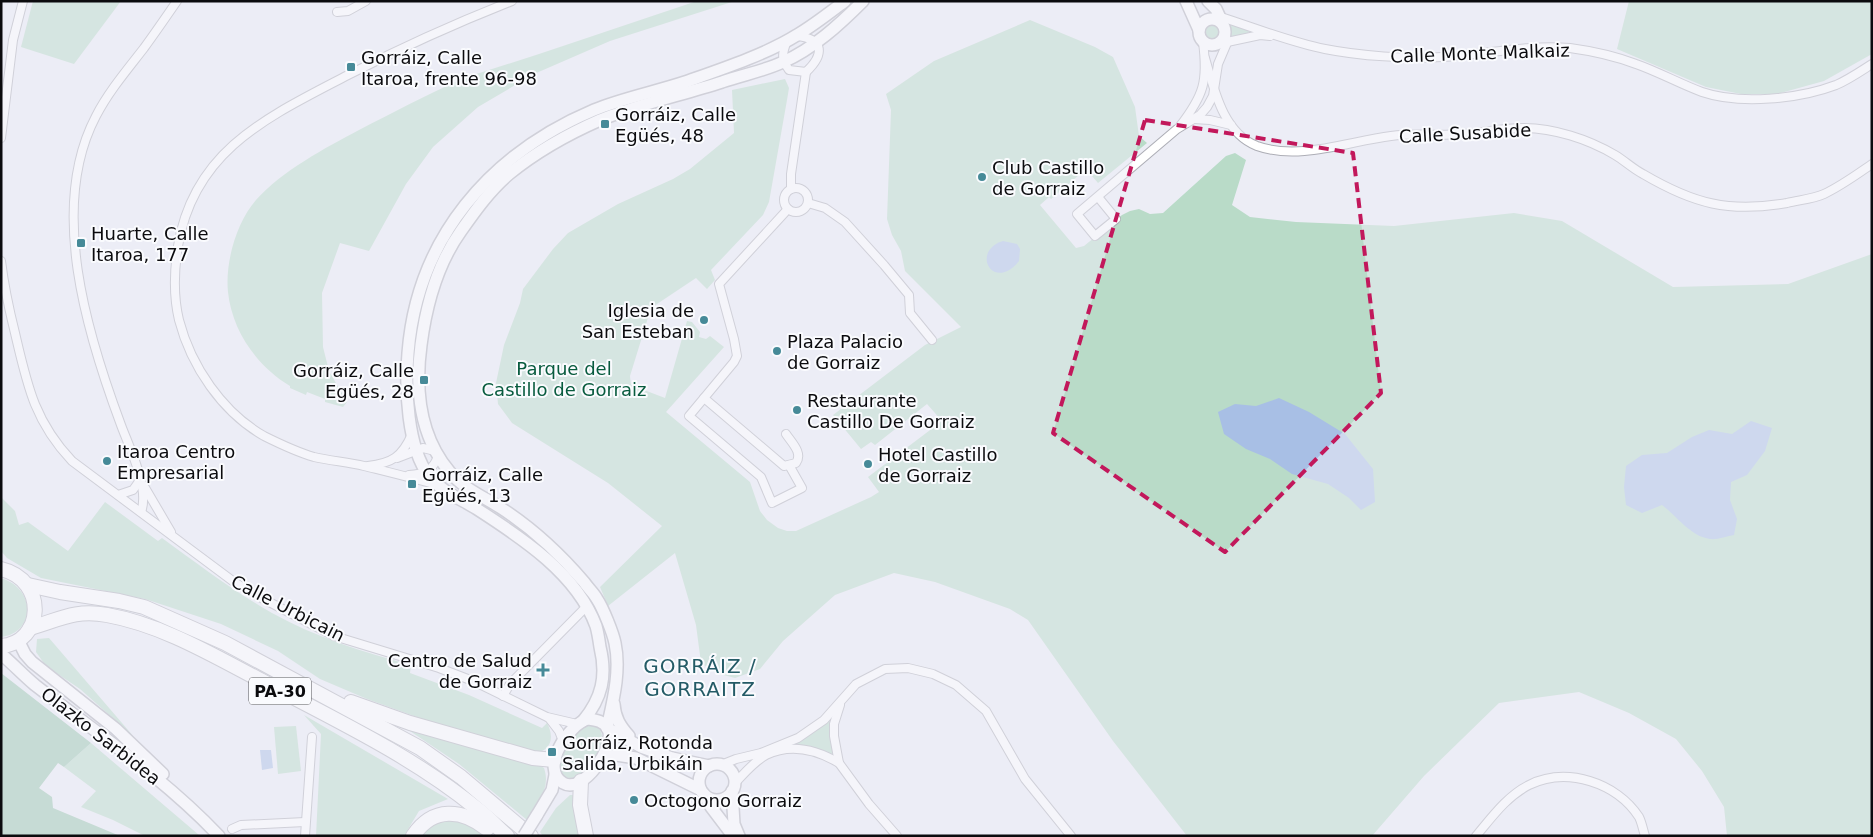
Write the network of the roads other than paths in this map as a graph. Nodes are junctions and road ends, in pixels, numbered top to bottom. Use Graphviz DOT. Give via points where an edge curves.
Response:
graph roads {
  1 [pos="23,1"];
  2 [pos="177,1"];
  3 [pos="366,1"];
  4 [pos="512,1"];
  5 [pos="845,1"];
  6 [pos="863,1"];
  7 [pos="1186,1"];
  8 [pos="1208,1"];
  9 [pos="337,12"];
  10 [pos="1221,22"];
  11 [pos="1198,30"];
  12 [pos="792,38"];
  13 [pos="1284,38"];
  14 [pos="816,42"];
  15 [pos="1208,43"];
  16 [pos="1227,43"];
  17 [pos="1205,58"];
  18 [pos="783,62"];
  19 [pos="1872,64"];
  20 [pos="806,72"];
  21 [pos="1214,89"];
  22 [pos="1194,119"];
  23 [pos="1231,125"];
  24 [pos="1177,129"];
  25 [pos="1,138"];
  26 [pos="1872,164"];
  27 [pos="791,189"];
  28 [pos="1098,197"];
  29 [pos="808,203"];
  30 [pos="788,209"];
  31 [pos="1,260"];
  32 [pos="932,340"];
  33 [pos="704,398"];
  34 [pos="412,433"];
  35 [pos="786,434"];
  36 [pos="416,450"];
  37 [pos="437,453"];
  38 [pos="395,459"];
  39 [pos="790,465"];
  40 [pos="366,466"];
  41 [pos="426,472"];
  42 [pos="402,475"];
  43 [pos="140,480"];
  44 [pos="439,486"];
  45 [pos="118,495"];
  46 [pos="141,512"];
  47 [pos="176,540"];
  48 [pos="1,570"];
  49 [pos="28,585"];
  50 [pos="586,607"];
  51 [pos="30,628"];
  52 [pos="18,640"];
  53 [pos="224,642"];
  54 [pos="1,646"];
  55 [pos="1,654"];
  56 [pos="614,695"];
  57 [pos="503,696"];
  58 [pos="844,697"];
  59 [pos="547,717"];
  60 [pos="580,722"];
  61 [pos="607,728"];
  62 [pos="312,737"];
  63 [pos="563,741"];
  64 [pos="640,747"];
  65 [pos="554,760"];
  66 [pos="600,761"];
  67 [pos="839,763"];
  68 [pos="721,765"];
  69 [pos="709,766"];
  70 [pos="555,775"];
  71 [pos="581,781"];
  72 [pos="568,786"];
  73 [pos="733,788"];
  74 [pos="702,792"];
  75 [pos="201,816"];
  76 [pos="539,817"];
  77 [pos="305,822"];
  78 [pos="232,829"];
  79 [pos="219,836"];
  80 [pos="305,836"];
  81 [pos="413,836"];
  82 [pos="495,836"];
  83 [pos="507,836"];
  84 [pos="524,836"];
  85 [pos="530,836"];
  86 [pos="586,836"];
  87 [pos="733,836"];
  88 [pos="739,836"];
  89 [pos="897,836"];
  90 [pos="1071,836"];
  91 [pos="1476,836"];
  92 [pos="1645,836"];
  1 -- 25 [label="street" via="13,40"];
  2 -- 43 [label="street" via="116,83 96,116 74,189 77,262 86,312 105,384"];
  3 -- 9 [label="street" via="348,11"];
  4 -- 40 [label="street" via="379,59 270,116 223,154 192,199 182,225 174,294 184,337 201,372 232,412 262,435 316,457"];
  5 -- 12 [label="street"];
  6 -- 14 [label="street"];
  7 -- 11 [label="street"];
  8 -- 10 [label="street"];
  10 -- 11 [label="street" via="1204,21"];
  10 -- 13 [label="street, Calle Monte Malkaiz"];
  10 -- 15 [label="street" via="1224,38"];
  10 -- 16 [label="street"];
  11 -- 15 [label="street" via="1200,38"];
  12 -- 14 [label="street" via="809,37"];
  12 -- 18 [label="street" via="783,50"];
  12 -- 34 [label="street" via="683,82 616,101 551,131 515,155 480,187 442,238 418,299 408,353"];
  13 -- 16 [label="street, Calle Monte Malkaiz" via="1260,35"];
  13 -- 19 [label="street, Calle Monte Malkaiz" via="1365,55 1441,57 1569,48 1637,64 1704,93 1738,98 1772,99 1808,92 1837,84"];
  14 -- 18 [label="street"];
  14 -- 20 [label="street" via="818,58"];
  15 -- 16 [label="street, Calle Monte Malkaiz"];
  15 -- 17 [label="street"];
  16 -- 21 [label="street" via="1215,76"];
  17 -- 21 [label="street, Calle Susabide"];
  17 -- 24 [label="street" via="1203,88 1194,108"];
  18 -- 20 [label="street" via="789,70"];
  18 -- 37 [label="street" via="602,119 562,138 507,175 491,192 458,235 444,261 425,315 419,354 419,394 424,423"];
  20 -- 27 [label="street"];
  21 -- 22 [label="street" via="1207,108"];
  21 -- 23 [label="street, Calle Susabide"];
  22 -- 23 [label="street"];
  22 -- 24 [label="street"];
  23 -- 26 [label="street, Calle Susabide" via="1256,145 1304,151 1404,134 1539,129 1581,138 1672,190 1694,200 1718,205 1766,206 1822,195"];
  24 -- 28 [label="street"];
  27 -- 29 [label="street" via="799,188 805,192"];
  27 -- 30 [label="street" via="784,198"];
  28 -- 28 [label="street" via="1077,214 1095,236 1116,219"];
  29 -- 30 [label="street" via="800,211"];
  29 -- 32 [label="street" via="825,208 845,222 884,265 910,295 910,313"];
  30 -- 33 [label="street" via="719,284 738,356"];
  31 -- 45 [label="street, Calle Urbicain" via="26,381 35,407 58,446 72,461"];
  33 -- 39 [label="street" via="784,466"];
  33 -- 39 [label="street" via="689,416 761,477 772,503 802,488"];
  34 -- 36 [label="street"];
  34 -- 38 [label="street"];
  35 -- 39 [label="street" via="799,454 796,463"];
  36 -- 37 [label="street" via="429,448"];
  36 -- 38 [label="street"];
  36 -- 41 [label="street"];
  37 -- 41 [label="street" via="436,464"];
  37 -- 56 [label="street" via="451,474 544,540 598,599 615,644 617,670"];
  38 -- 40 [label="street"];
  40 -- 42 [label="street"];
  41 -- 42 [label="street"];
  41 -- 44 [label="street"];
  42 -- 44 [label="street"];
  43 -- 45 [label="street" via="133,490"];
  43 -- 46 [label="street"];
  43 -- 47 [label="street"];
  44 -- 50 [label="street" via="518,535 567,580"];
  45 -- 46 [label="street, Calle Urbicain"];
  46 -- 47 [label="street, Calle Urbicain"];
  47 -- 57 [label="street, Calle Urbicain" via="252,593 334,636 438,668"];
  48 -- 49 [label="highway, PA-30" via="21,577"];
  49 -- 51 [label="highway" via="34,599 35,614"];
  49 -- 53 [label="highway, PA-30" via="144,607"];
  50 -- 57 [label="street" via="510,684"];
  50 -- 60 [label="street" via="596,627 603,669 601,690 594,708"];
  51 -- 52 [label="highway, PA-30"];
  51 -- 83 [label="highway, PA-30" via="86,613 151,627 209,653 424,770 476,808"];
  52 -- 54 [label="highway, PA-30"];
  52 -- 75 [label="street, Olazko Sarbidea" via="32,662 116,728"];
  53 -- 65 [label="highway" via="257,654 320,688 384,715 533,758"];
  53 -- 85 [label="highway, PA-30" via="420,748 461,777"];
  55 -- 75 [label="street, Olazko Sarbidea"];
  56 -- 61 [label="street"];
  56 -- 64 [label="street" via="620,726"];
  57 -- 59 [label="street, Calle Urbicain"];
  58 -- 67 [label="street" via="834,724"];
  58 -- 68 [label="street" via="824,720 798,738"];
  58 -- 90 [label="street" via="856,684 885,669 908,668 933,674 956,685 986,711 1025,779"];
  59 -- 60 [label="street, Calle Urbicain"];
  59 -- 63 [label="street, Calle Urbicain"];
  60 -- 61 [label="street" via="588,719 601,722"];
  60 -- 63 [label="street"];
  61 -- 64 [label="street"];
  61 -- 66 [label="street" via="608,740"];
  62 -- 77 [label="street"];
  63 -- 65 [label="street"];
  64 -- 69 [label="street"];
  65 -- 70 [label="street"];
  66 -- 71 [label="street"];
  66 -- 74 [label="street" via="616,755 636,758"];
  67 -- 73 [label="street" via="810,750 779,751 765,756 749,768"];
  67 -- 89 [label="street"];
  68 -- 69 [label="street"];
  68 -- 73 [label="street" via="730,770"];
  69 -- 74 [label="street" via="699,779"];
  70 -- 72 [label="street"];
  70 -- 76 [label="street" via="552,790"];
  71 -- 72 [label="street"];
  71 -- 86 [label="highway" via="580,805"];
  72 -- 76 [label="street"];
  73 -- 74 [label="street" via="719,800"];
  73 -- 88 [label="street" via="732,811"];
  74 -- 87 [label="street"];
  75 -- 79 [label="street, Olazko Sarbidea"];
  76 -- 84 [label="street, bridge"];
  76 -- 85 [label="street"];
  77 -- 78 [label="street" via="241,825"];
  77 -- 80 [label="street"];
  81 -- 82 [label="highway" via="424,823 450,813 476,820"];
  91 -- 92 [label="street" via="1508,800 1530,785 1552,778 1575,778 1601,784 1620,797 1639,817"];
}
